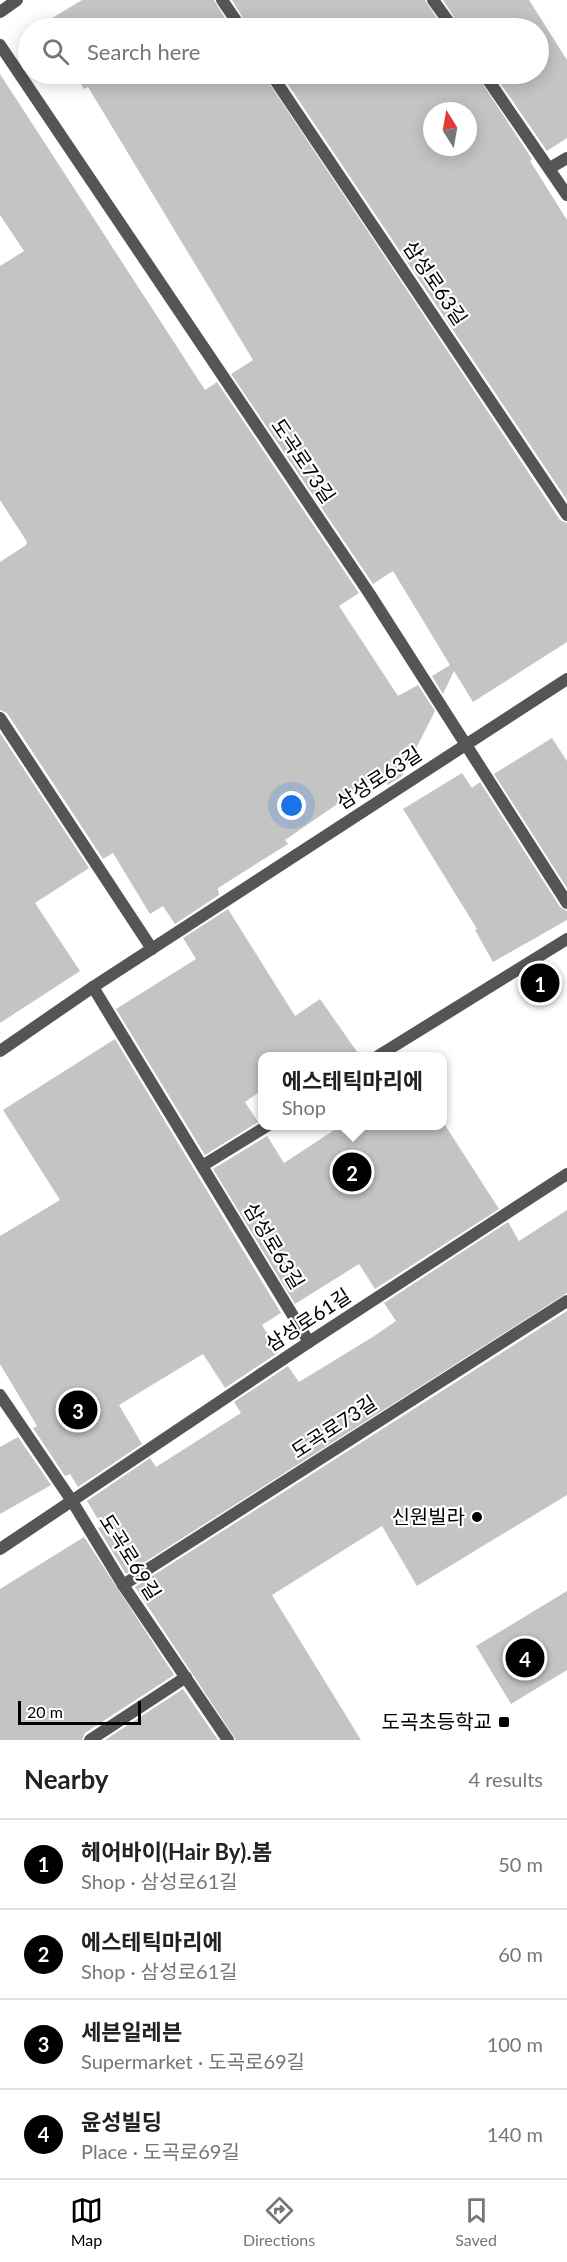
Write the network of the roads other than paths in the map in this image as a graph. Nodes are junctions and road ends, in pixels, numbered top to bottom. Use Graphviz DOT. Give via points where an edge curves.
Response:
graph roads {
  1 [pos="17,0"];
  2 [pos="222,0"];
  3 [pos="434,0"];
  4 [pos="0,12"];
  5 [pos="234,18"];
  6 [pos="446,18"];
  7 [pos="0,45"];
  8 [pos="18,72"];
  9 [pos="26,84"];
  10 [pos="278,84"];
  11 [pos="491,84"];
  12 [pos="567,158"];
  13 [pos="550,168"];
  14 [pos="567,195"];
  15 [pos="567,515"];
  16 [pos="567,679"];
  17 [pos="0,718"];
  18 [pos="466,746"];
  19 [pos="567,903"];
  20 [pos="567,939"];
  21 [pos="152,949"];
  22 [pos="93,987"];
  23 [pos="0,1051"];
  24 [pos="384,1052"];
  25 [pos="259,1130"];
  26 [pos="202,1166"];
  27 [pos="567,1174"];
  28 [pos="567,1301"];
  29 [pos="309,1342"];
  30 [pos="0,1395"];
  31 [pos="72,1501"];
  32 [pos="0,1549"];
  33 [pos="123,1585"];
  34 [pos="186,1677"];
  35 [pos="90,1740"];
  36 [pos="228,1740"];
  1 -- 4 [label="street"];
  2 -- 5 [label="street"];
  3 -- 6 [label="street"];
  7 -- 8 [label="street, 도곡로73길"];
  9 -- 18 [label="street, 도곡로73길" via="369,593"];
  10 -- 15 [label="street, 삼성로63길"];
  11 -- 13 [label="street"];
  12 -- 13 [label="street"];
  13 -- 14 [label="street"];
  16 -- 18 [label="street, 삼성로63길"];
  17 -- 21 [label="street"];
  18 -- 19 [label="street, 도곡로73길"];
  18 -- 21 [label="street, 삼성로63길"];
  20 -- 24 [label="street"];
  21 -- 22 [label="street, 삼성로63길"];
  22 -- 23 [label="street, 삼성로63길"];
  22 -- 26 [label="street, 삼성로63길"];
  25 -- 26 [label="street"];
  26 -- 29 [label="street, 삼성로63길"];
  27 -- 29 [label="street, 삼성로61길"];
  28 -- 33 [label="street, 도곡로73길"];
  29 -- 31 [label="street, 삼성로61길"];
  30 -- 31 [label="street, 도곡로69길"];
  31 -- 32 [label="street, 삼성로61길"];
  31 -- 33 [label="street, 도곡로69길"];
  33 -- 34 [label="street, 도곡로69길"];
  34 -- 35 [label="street"];
  34 -- 36 [label="street, 도곡로69길"];
}
